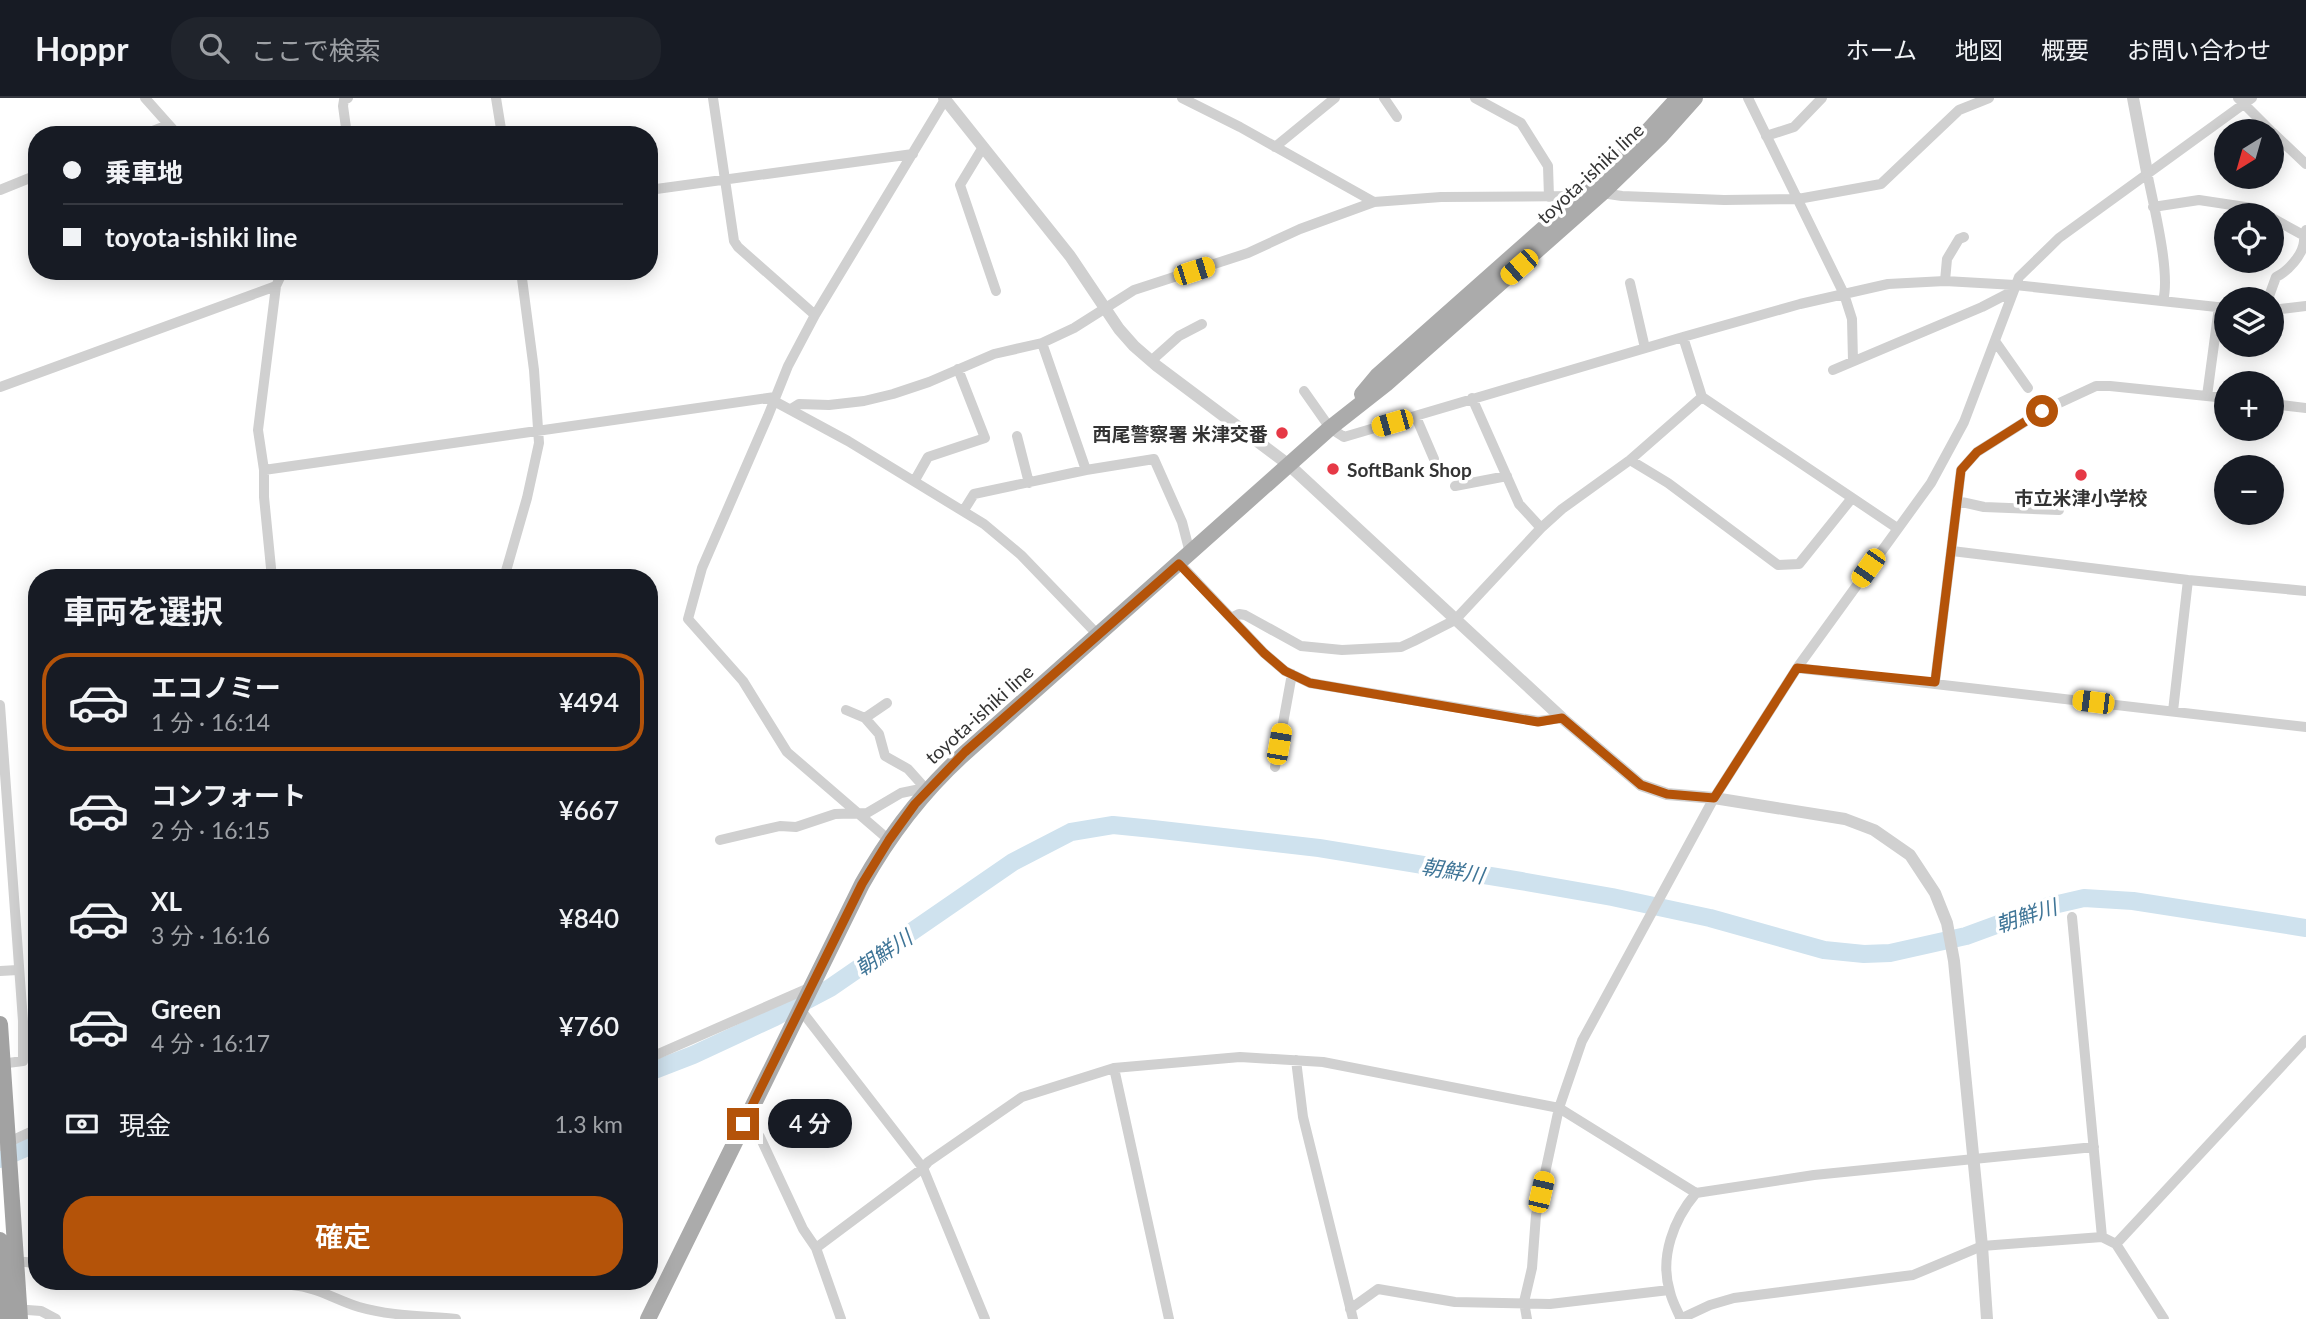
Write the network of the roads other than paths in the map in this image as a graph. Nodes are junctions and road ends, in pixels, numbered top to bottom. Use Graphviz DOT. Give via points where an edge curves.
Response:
graph roads {
  1 [pos="145,98"];
  2 [pos="348,98"];
  3 [pos="496,98"];
  4 [pos="713,98"];
  5 [pos="1182,98"];
  6 [pos="1335,98"];
  7 [pos="1384,98"];
  8 [pos="1475,98"];
  9 [pos="1678,98"];
  10 [pos="1695,98"];
  11 [pos="1748,98"];
  12 [pos="1822,98"];
  13 [pos="1989,98"];
  14 [pos="2133,98"];
  15 [pos="945,99"];
  16 [pos="2245,100"];
  17 [pos="1397,117"];
  18 [pos="2260,119"];
  19 [pos="168,125"];
  20 [pos="346,126"];
  21 [pos="501,126"];
  22 [pos="1766,136"];
  23 [pos="2284,144"];
  24 [pos="983,147"];
  25 [pos="1275,147"];
  26 [pos="913,154"];
  27 [pos="2306,164"];
  28 [pos="2147,172"];
  29 [pos="28,179"];
  30 [pos="725,180"];
  31 [pos="658,189"];
  32 [pos="0,190"];
  33 [pos="1602,193"];
  34 [pos="1580,196"];
  35 [pos="1549,197"];
  36 [pos="1798,199"];
  37 [pos="1374,202"];
  38 [pos="2219,203"];
  39 [pos="2153,207"];
  40 [pos="2284,223"];
  41 [pos="2305,233"];
  42 [pos="1964,237"];
  43 [pos="279,280"];
  44 [pos="522,280"];
  45 [pos="1945,281"];
  46 [pos="1630,283"];
  47 [pos="276,286"];
  48 [pos="2272,287"];
  49 [pos="2014,288"];
  50 [pos="996,291"];
  51 [pos="1844,294"];
  52 [pos="2163,301"];
  53 [pos="2306,306"];
  54 [pos="2214,307"];
  55 [pos="1106,308"];
  56 [pos="2284,309"];
  57 [pos="815,315"];
  58 [pos="1202,324"];
  59 [pos="1683,337"];
  60 [pos="1995,341"];
  61 [pos="1042,343"];
  62 [pos="1645,348"];
  63 [pos="2214,355"];
  64 [pos="1853,361"];
  65 [pos="1152,362"];
  66 [pos="958,369"];
  67 [pos="1833,370"];
  68 [pos="0,387"];
  69 [pos="2028,388"];
  70 [pos="1304,391"];
  71 [pos="2207,396"];
  72 [pos="1702,397"];
  73 [pos="2214,397"];
  74 [pos="1472,398"];
  75 [pos="774,399"];
  76 [pos="2284,405"];
  77 [pos="2306,408"];
  78 [pos="791,409"];
  79 [pos="1350,410"];
  80 [pos="1416,416"];
  81 [pos="1330,428"];
  82 [pos="538,432"];
  83 [pos="1017,436"];
  84 [pos="1434,459"];
  85 [pos="1630,460"];
  86 [pos="1289,465"];
  87 [pos="264,470"];
  88 [pos="1086,470"];
  89 [pos="1507,477"];
  90 [pos="915,480"];
  91 [pos="1029,482"];
  92 [pos="1455,486"];
  93 [pos="1852,498"];
  94 [pos="1957,501"];
  95 [pos="964,510"];
  96 [pos="2059,510"];
  97 [pos="1541,528"];
  98 [pos="1897,528"];
  99 [pos="1952,551"];
  100 [pos="1184,558"];
  101 [pos="271,569"];
  102 [pos="506,569"];
  103 [pos="2188,580"];
  104 [pos="2306,591"];
  105 [pos="1231,618"];
  106 [pos="1455,620"];
  107 [pos="1098,635"];
  108 [pos="1797,668"];
  109 [pos="1292,674"];
  110 [pos="1935,682"];
  111 [pos="887,703"];
  112 [pos="0,705"];
  113 [pos="846,710"];
  114 [pos="2173,711"];
  115 [pos="865,718"];
  116 [pos="1562,718"];
  117 [pos="2306,727"];
  118 [pos="2,752"];
  119 [pos="1275,767"];
  120 [pos="927,787"];
  121 [pos="1714,798"];
  122 [pos="857,814"];
  123 [pos="720,840"];
  124 [pos="889,840"];
  125 [pos="2072,917"];
  126 [pos="18,970"];
  127 [pos="0,971"];
  128 [pos="811,988"];
  129 [pos="798,1013"];
  130 [pos="0,1024"];
  131 [pos="2306,1040"];
  132 [pos="658,1054"];
  133 [pos="1296,1060"];
  134 [pos="0,1064"];
  135 [pos="1114,1069"];
  136 [pos="1559,1108"];
  137 [pos="743,1124"];
  138 [pos="28,1133"];
  139 [pos="0,1146"];
  140 [pos="2094,1147"];
  141 [pos="1973,1159"];
  142 [pos="923,1168"];
  143 [pos="1696,1192"];
  144 [pos="2102,1237"];
  145 [pos="0,1240"];
  146 [pos="2116,1244"];
  147 [pos="1982,1246"];
  148 [pos="816,1248"];
  149 [pos="0,1260"];
  150 [pos="28,1262"];
  151 [pos="318,1290"];
  152 [pos="1669,1290"];
  153 [pos="1524,1302"];
  154 [pos="0,1310"];
  155 [pos="37,1314"];
  156 [pos="1352,1314"];
  157 [pos="6,1319"];
  158 [pos="20,1319"];
  159 [pos="56,1319"];
  160 [pos="456,1319"];
  161 [pos="648,1319"];
  162 [pos="841,1319"];
  163 [pos="985,1319"];
  164 [pos="1168,1319"];
  165 [pos="1527,1319"];
  166 [pos="1680,1319"];
  167 [pos="1987,1319"];
  168 [pos="2164,1319"];
  1 -- 19 [label="street"];
  2 -- 20 [label="street" via="343,106"];
  3 -- 21 [label="street"];
  4 -- 30 [label="street"];
  5 -- 25 [label="street"];
  6 -- 25 [label="street"];
  7 -- 17 [label="street"];
  8 -- 35 [label="street" via="1521,123 1548,166"];
  9 -- 34 [label="main road, toyota-ishiki line"];
  10 -- 33 [label="main road, toyota-ishiki line"];
  11 -- 22 [label="street"];
  12 -- 22 [label="street" via="1794,127"];
  13 -- 36 [label="street" via="1953,114 1881,184"];
  14 -- 28 [label="street"];
  15 -- 24 [label="street"];
  15 -- 26 [label="street"];
  16 -- 18 [label="street"];
  16 -- 28 [label="street"];
  22 -- 36 [label="street"];
  23 -- 27 [label="street"];
  24 -- 50 [label="street" via="960,185"];
  24 -- 55 [label="street"];
  25 -- 37 [label="street"];
  26 -- 30 [label="street"];
  26 -- 57 [label="street"];
  28 -- 39 [label="street"];
  28 -- 49 [label="street" via="2048,246"];
  29 -- 32 [label="street"];
  30 -- 31 [label="street"];
  30 -- 57 [label="street" via="734,241"];
  33 -- 36 [label="street" via="1712,200"];
  33 -- 79 [label="main road, toyota-ishiki line" via="1386,384"];
  34 -- 35 [label="street"];
  34 -- 79 [label="main road, toyota-ishiki line" via="1377,376"];
  35 -- 37 [label="street"];
  36 -- 51 [label="street"];
  37 -- 55 [label="street" via="1248,253 1134,290"];
  38 -- 39 [label="street" via="2199,200"];
  39 -- 52 [label="street" via="2166,290"];
  40 -- 41 [label="street"];
  41 -- 48 [label="street" via="2289,270 2276,276"];
  42 -- 45 [label="street" via="1948,255"];
  43 -- 47 [label="street"];
  44 -- 82 [label="street"];
  45 -- 49 [label="street"];
  45 -- 51 [label="street" via="1888,284"];
  46 -- 62 [label="street"];
  47 -- 68 [label="street"];
  47 -- 87 [label="street" via="258,430"];
  49 -- 52 [label="street"];
  49 -- 60 [label="street"];
  49 -- 64 [label="street" via="1982,307"];
  51 -- 59 [label="street"];
  51 -- 64 [label="street" via="1852,320"];
  52 -- 54 [label="street"];
  53 -- 56 [label="street"];
  55 -- 61 [label="street"];
  55 -- 65 [label="street" via="1119,329"];
  57 -- 75 [label="street"];
  58 -- 65 [label="street" via="1180,336"];
  59 -- 62 [label="street"];
  59 -- 72 [label="street"];
  60 -- 69 [label="street"];
  60 -- 98 [label="street" via="1952,445"];
  61 -- 66 [label="street" via="994,354"];
  61 -- 88 [label="street"];
  62 -- 74 [label="street"];
  63 -- 71 [label="street"];
  64 -- 67 [label="street"];
  65 -- 86 [label="street"];
  66 -- 78 [label="street" via="864,401 799,404"];
  66 -- 90 [label="street" via="985,438 928,457"];
  70 -- 81 [label="street"];
  71 -- 73 [label="street"];
  71 -- 94 [label="street" via="2096,386 2042,411 1977,452 1961,470"];
  72 -- 85 [label="street"];
  72 -- 93 [label="street"];
  74 -- 80 [label="street"];
  74 -- 89 [label="street"];
  75 -- 78 [label="street"];
  75 -- 82 [label="street"];
  75 -- 122 [label="street" via="702,568 688,619 743,681 787,752"];
  76 -- 77 [label="street"];
  78 -- 90 [label="street"];
  79 -- 81 [label="main road, toyota-ishiki line"];
  80 -- 81 [label="street" via="1344,437"];
  80 -- 84 [label="street"];
  81 -- 86 [label="main road, toyota-ishiki line"];
  82 -- 87 [label="street"];
  82 -- 102 [label="street" via="537,455"];
  83 -- 91 [label="street"];
  85 -- 93 [label="street" via="1778,565 1799,564"];
  85 -- 97 [label="street"];
  86 -- 100 [label="main road, toyota-ishiki line"];
  86 -- 106 [label="street"];
  87 -- 101 [label="street"];
  88 -- 91 [label="street"];
  88 -- 100 [label="street" via="1154,459 1182,522"];
  89 -- 92 [label="street"];
  89 -- 97 [label="street" via="1519,504"];
  90 -- 95 [label="street"];
  91 -- 95 [label="street" via="974,494"];
  93 -- 98 [label="street"];
  94 -- 96 [label="street"];
  94 -- 99 [label="street"];
  95 -- 107 [label="street" via="1021,555"];
  97 -- 106 [label="street"];
  98 -- 108 [label="street"];
  99 -- 103 [label="street"];
  99 -- 110 [label="street"];
  100 -- 105 [label="street"];
  100 -- 107 [label="main road, toyota-ishiki line"];
  103 -- 104 [label="street"];
  103 -- 114 [label="street"];
  105 -- 106 [label="street" via="1245,615 1301,646 1342,650 1401,647"];
  105 -- 109 [label="street"];
  106 -- 116 [label="street"];
  107 -- 120 [label="main road, toyota-ishiki line"];
  108 -- 110 [label="street"];
  108 -- 121 [label="street"];
  109 -- 116 [label="street" via="1310,683 1538,722"];
  109 -- 119 [label="street"];
  110 -- 114 [label="street"];
  111 -- 115 [label="street"];
  112 -- 118 [label="street"];
  113 -- 115 [label="street"];
  114 -- 117 [label="street"];
  115 -- 120 [label="street" via="879,734 885,756"];
  116 -- 121 [label="street" via="1641,785 1667,794"];
  118 -- 126 [label="street"];
  120 -- 122 [label="street" via="901,793 878,808"];
  120 -- 124 [label="main road, toyota-ishiki line"];
  121 -- 136 [label="street" via="1582,1041"];
  121 -- 141 [label="street" via="1845,818 1874,830 1910,855 1935,893 1947,923"];
  122 -- 123 [label="street" via="835,814 796,827"];
  122 -- 124 [label="street"];
  124 -- 128 [label="main road, toyota-ishiki line"];
  125 -- 140 [label="street"];
  126 -- 127 [label="street"];
  126 -- 134 [label="street" via="23,1061"];
  128 -- 129 [label="main road, toyota-ishiki line"];
  128 -- 132 [label="street"];
  129 -- 137 [label="main road, toyota-ishiki line"];
  129 -- 142 [label="street"];
  130 -- 158 [label="highway, bridge"];
  131 -- 146 [label="street"];
  133 -- 135 [label="street" via="1240,1057"];
  133 -- 136 [label="street"];
  133 -- 156 [label="street" via="1303,1117"];
  135 -- 142 [label="street" via="1022,1097"];
  135 -- 164 [label="street"];
  136 -- 143 [label="street"];
  136 -- 153 [label="street" via="1536,1215"];
  137 -- 148 [label="street" via="760,1137"];
  137 -- 161 [label="main road, toyota-ishiki line"];
  138 -- 139 [label="street"];
  140 -- 141 [label="street"];
  140 -- 144 [label="street"];
  141 -- 143 [label="street"];
  141 -- 147 [label="street"];
  142 -- 148 [label="street"];
  142 -- 163 [label="street"];
  143 -- 152 [label="street" via="1681,1210 1672,1232"];
  144 -- 146 [label="street"];
  144 -- 147 [label="street"];
  145 -- 157 [label="highway, bridge"];
  146 -- 168 [label="street"];
  147 -- 166 [label="street" via="1913,1275 1734,1298"];
  147 -- 167 [label="street"];
  148 -- 162 [label="street"];
  149 -- 150 [label="street"];
  151 -- 160 [label="street" via="359,1307"];
  152 -- 153 [label="street" via="1550,1304"];
  152 -- 166 [label="street"];
  153 -- 156 [label="street" via="1455,1302 1378,1289"];
  153 -- 165 [label="street"];
  154 -- 155 [label="street"];
  155 -- 159 [label="street"];
}
